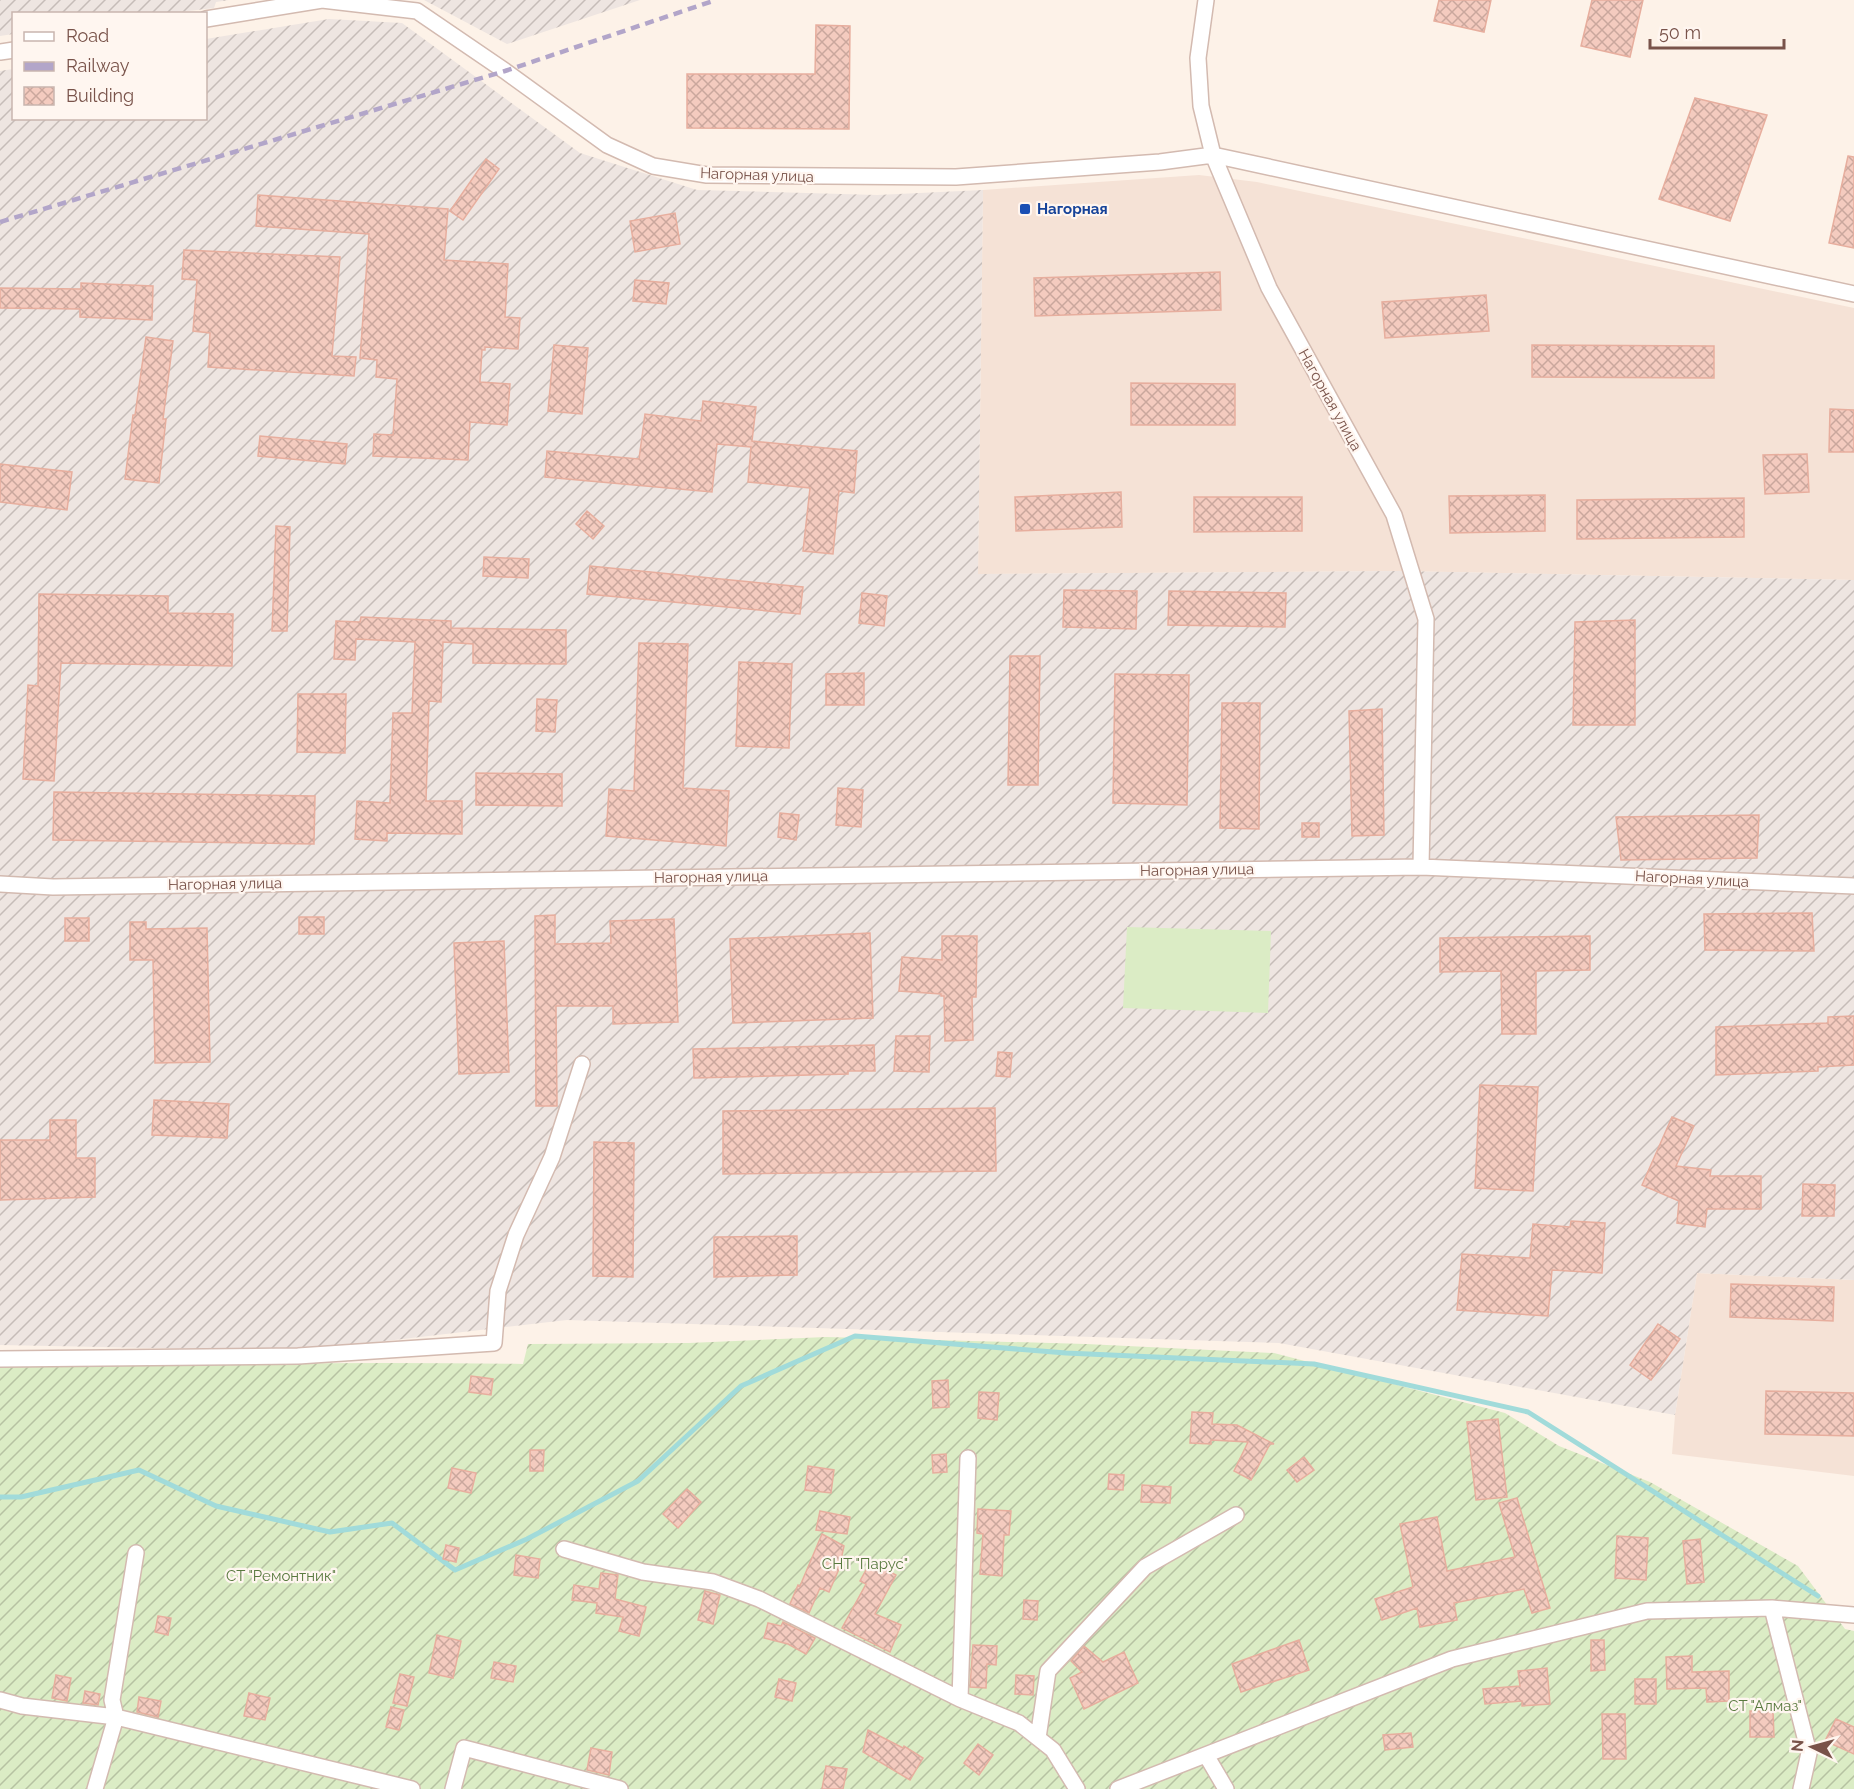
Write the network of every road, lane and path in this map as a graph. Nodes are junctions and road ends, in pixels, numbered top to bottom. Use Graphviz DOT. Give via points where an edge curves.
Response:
graph roads {
  1 [pos="1206,0"];
  2 [pos="207,19"];
  3 [pos="1213,155"];
  4 [pos="1854,294"];
  5 [pos="1421,867"];
  6 [pos="0,884"];
  7 [pos="1854,886"];
  8 [pos="582,1064"];
  9 [pos="0,1359"];
  10 [pos="968,1458"];
  11 [pos="1236,1515"];
  12 [pos="564,1549"];
  13 [pos="136,1553"];
  14 [pos="1772,1608"];
  15 [pos="1854,1615"];
  16 [pos="960,1699"];
  17 [pos="0,1700"];
  18 [pos="116,1717"];
  19 [pos="1038,1738"];
  20 [pos="1206,1755"];
  21 [pos="95,1789"];
  22 [pos="412,1789"];
  23 [pos="453,1789"];
  24 [pos="620,1789"];
  25 [pos="1077,1789"];
  26 [pos="1118,1789"];
  27 [pos="1226,1789"];
  28 [pos="1801,1789"];
  1 -- 3 [label="street" via="1198,58 1201,106"];
  2 -- 3 [label="street, Нагорная улица" via="322,0 417,11 607,145 653,166 707,175 956,177"];
  3 -- 4 [label="street, Нагорная улица"];
  3 -- 5 [label="street, Нагорная улица" via="1269,288 1394,515 1426,619"];
  5 -- 6 [label="street, Нагорная улица" via="53,887"];
  5 -- 7 [label="street, Нагорная улица"];
  8 -- 9 [label="street" via="552,1157 516,1234 498,1291 494,1343 298,1356"];
  10 -- 16 [label="street"];
  11 -- 19 [label="street" via="1145,1567 1048,1671"];
  12 -- 16 [label="street" via="643,1572 713,1582 759,1599"];
  13 -- 18 [label="street" via="112,1700"];
  14 -- 15 [label="street"];
  14 -- 20 [label="street" via="1647,1611 1452,1659"];
  14 -- 28 [label="street" via="1809,1753"];
  16 -- 19 [label="street" via="1018,1723"];
  17 -- 18 [label="street"];
  18 -- 21 [label="street"];
  18 -- 22 [label="street"];
  19 -- 25 [label="street" via="1053,1750"];
  20 -- 26 [label="street"];
  20 -- 27 [label="street"];
  23 -- 24 [label="street" via="464,1748"];
}
